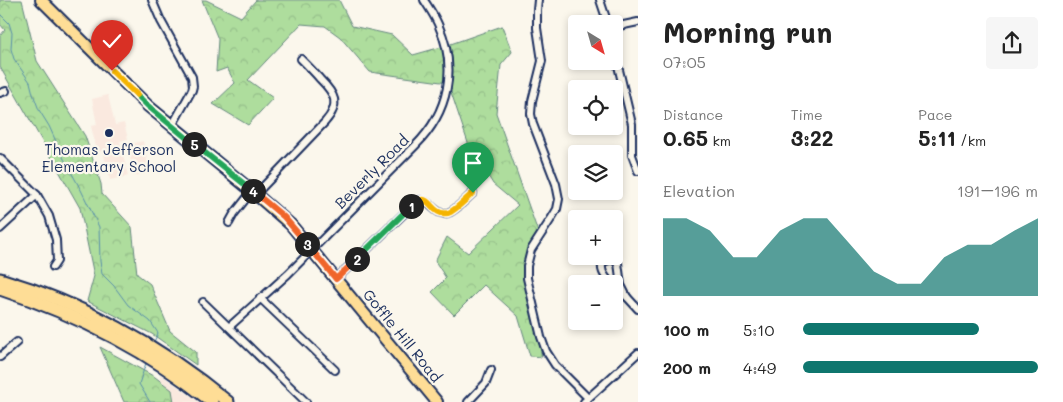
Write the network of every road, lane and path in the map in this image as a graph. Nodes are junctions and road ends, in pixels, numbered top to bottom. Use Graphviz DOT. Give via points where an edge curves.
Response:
graph roads {
  1 [pos="41,0"];
  2 [pos="152,0"];
  3 [pos="424,0"];
  4 [pos="538,0"];
  5 [pos="600,0"];
  6 [pos="605,15"];
  7 [pos="638,22"];
  8 [pos="623,25"];
  9 [pos="301,59"];
  10 [pos="619,70"];
  11 [pos="172,126"];
  12 [pos="638,131"];
  13 [pos="632,136"];
  14 [pos="0,158"];
  15 [pos="638,171"];
  16 [pos="254,192"];
  17 [pos="473,193"];
  18 [pos="36,195"];
  19 [pos="229,223"];
  20 [pos="0,229"];
  21 [pos="312,249"];
  22 [pos="53,267"];
  23 [pos="605,275"];
  24 [pos="620,275"];
  25 [pos="0,279"];
  26 [pos="336,279"];
  27 [pos="0,289"];
  28 [pos="623,289"];
  29 [pos="623,294"];
  30 [pos="627,297"];
  31 [pos="260,298"];
  32 [pos="203,302"];
  33 [pos="638,309"];
  34 [pos="229,327"];
  35 [pos="17,342"];
  36 [pos="638,353"];
  37 [pos="0,357"];
  38 [pos="335,370"];
  39 [pos="491,370"];
  40 [pos="586,400"];
  41 [pos="212,402"];
  42 [pos="228,402"];
  43 [pos="306,402"];
  44 [pos="436,402"];
  45 [pos="468,402"];
  1 -- 11 [label="main road, Goffle Hill Road"];
  2 -- 11 [label="street" via="193,82 192,90"];
  3 -- 21 [label="street, Beverly Road" via="442,34 448,65 447,90 438,116 422,140"];
  4 -- 40 [label="street" via="537,28 542,61 531,114 559,199 551,220 531,250 527,278 546,350"];
  5 -- 6 [label="street"];
  7 -- 8 [label="street"];
  9 -- 16 [label="street" via="333,94 334,110"];
  10 -- 13 [label="street"];
  11 -- 16 [label="main road, Goffle Hill Road"];
  12 -- 13 [label="street"];
  13 -- 15 [label="street" via="632,154"];
  14 -- 18 [label="street"];
  16 -- 19 [label="street"];
  16 -- 21 [label="main road, Goffle Hill Road"];
  17 -- 26 [label="street" via="452,211 444,213 436,211 425,200 417,201"];
  18 -- 20 [label="street"];
  18 -- 22 [label="street" via="49,216 56,240 57,261"];
  21 -- 26 [label="main road, Goffle Hill Road"];
  21 -- 31 [label="street, Beverly Road"];
  23 -- 24 [label="street" via="601,266 612,259 618,263"];
  25 -- 42 [label="highway" via="56,298 122,330 201,380"];
  26 -- 44 [label="main road, Goffle Hill Road"];
  27 -- 41 [label="highway" via="68,315 116,338"];
  28 -- 30 [label="street"];
  29 -- 30 [label="street"];
  30 -- 33 [label="street"];
  31 -- 34 [label="street, Beverly Road"];
  31 -- 38 [label="street"];
  32 -- 34 [label="street"];
  34 -- 43 [label="street"];
  35 -- 37 [label="street"];
  36 -- 40 [label="street"];
  39 -- 45 [label="street" via="486,383"];
}
